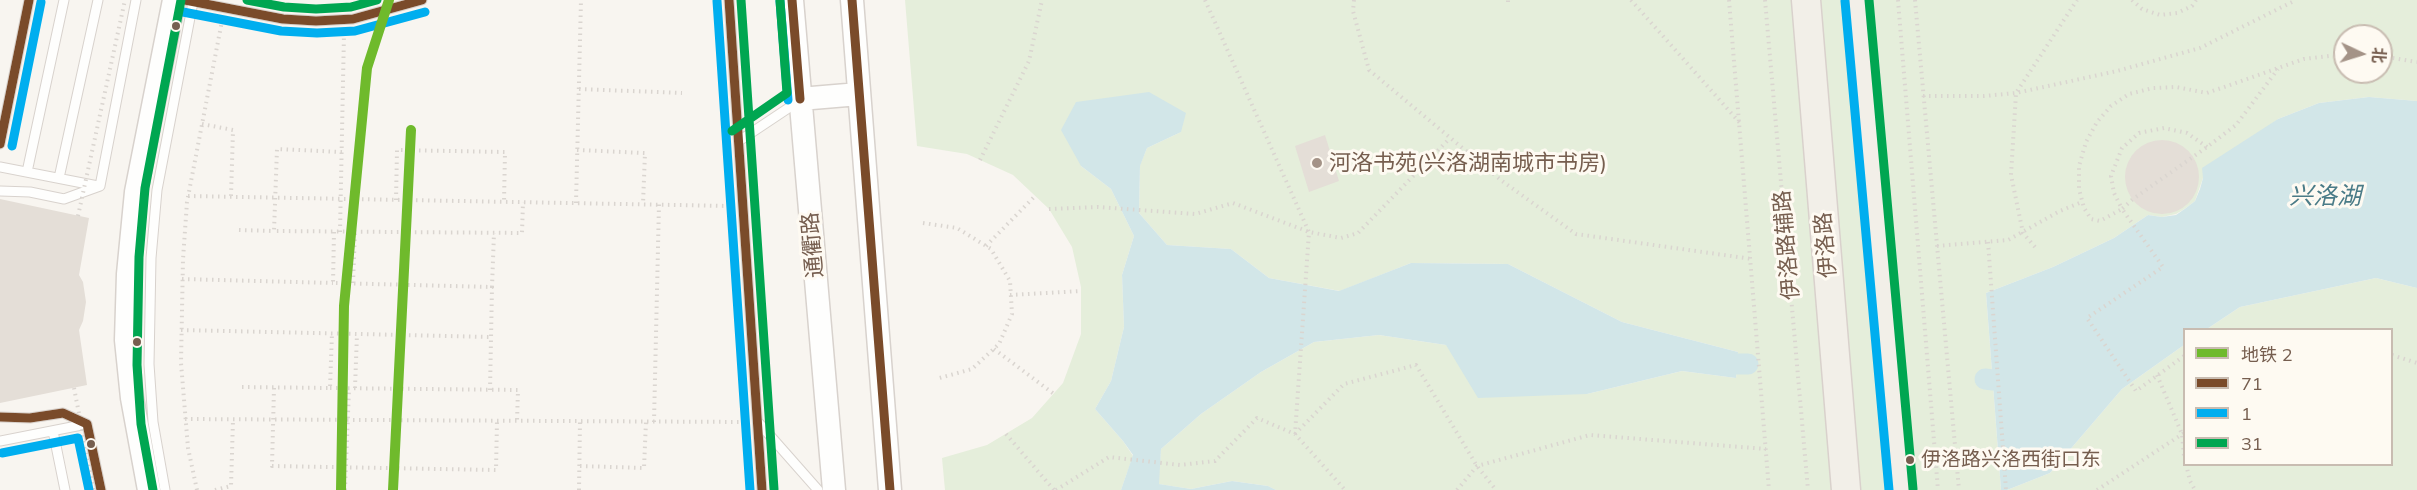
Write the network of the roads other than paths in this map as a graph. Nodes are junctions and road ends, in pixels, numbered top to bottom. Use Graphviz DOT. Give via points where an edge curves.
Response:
graph roads {
  1 [pos="30,0"];
  2 [pos="64,0"];
  3 [pos="98,0"];
  4 [pos="136,0"];
  5 [pos="184,0"];
  6 [pos="422,0"];
  7 [pos="729,0"];
  8 [pos="792,0"];
  9 [pos="852,0"];
  10 [pos="1806,0"];
  11 [pos="1857,0"];
  12 [pos="859,94"];
  13 [pos="800,99"];
  14 [pos="738,141"];
  15 [pos="0,144"];
  16 [pos="0,167"];
  17 [pos="27,172"];
  18 [pos="59,178"];
  19 [pos="100,186"];
  20 [pos="0,191"];
  21 [pos="0,417"];
  22 [pos="758,422"];
  23 [pos="87,424"];
  24 [pos="53,431"];
  25 [pos="0,441"];
  26 [pos="65,490"];
  27 [pos="101,490"];
  28 [pos="149,490"];
  29 [pos="165,490"];
  30 [pos="762,490"];
  31 [pos="818,490"];
  32 [pos="834,490"];
  33 [pos="890,490"];
  34 [pos="1846,490"];
  35 [pos="1901,490"];
  1 -- 15 [label="lane"];
  2 -- 17 [label="lane"];
  3 -- 18 [label="lane"];
  4 -- 19 [label="lane"];
  5 -- 6 [label="lane" via="283,19 316,21 345,20"];
  5 -- 28 [label="street" via="136,192 128,274 126,340 132,399"];
  5 -- 29 [label="lane" via="155,197 151,258 148,364"];
  7 -- 14 [label="lane"];
  8 -- 13 [label="street, 通衢路"];
  9 -- 12 [label="street"];
  10 -- 34 [label="main road, 伊洛路"];
  11 -- 35 [label="main road"];
  12 -- 13 [label="street"];
  12 -- 33 [label="street"];
  13 -- 14 [label="lane"];
  13 -- 32 [label="street, 通衢路"];
  14 -- 22 [label="lane"];
  16 -- 17 [label="lane"];
  17 -- 18 [label="lane"];
  18 -- 19 [label="lane"];
  19 -- 20 [label="lane" via="64,200 30,192"];
  21 -- 23 [label="lane" via="63,413"];
  22 -- 30 [label="lane"];
  22 -- 31 [label="lane"];
  23 -- 24 [label="lane"];
  23 -- 27 [label="lane"];
  24 -- 25 [label="lane"];
  24 -- 26 [label="lane"];
}
